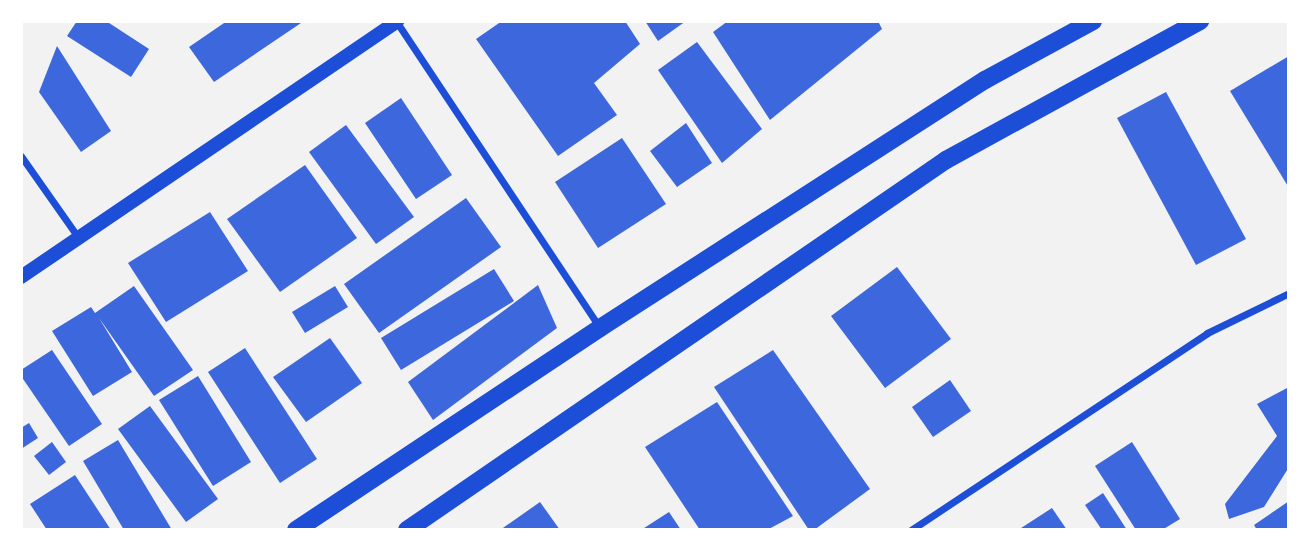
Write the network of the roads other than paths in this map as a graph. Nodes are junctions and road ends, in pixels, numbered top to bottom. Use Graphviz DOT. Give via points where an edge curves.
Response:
graph roads {
  1 [pos="397,21"];
  2 [pos="1093,21"];
  3 [pos="1200,21"];
  4 [pos="21,156"];
  5 [pos="78,237"];
  6 [pos="21,277"];
  7 [pos="1289,293"];
  8 [pos="600,328"];
  9 [pos="296,530"];
  10 [pos="407,530"];
  11 [pos="911,530"];
  1 -- 5 [label="main road"];
  1 -- 8 [label="street"];
  2 -- 8 [label="main road" via="985,80"];
  3 -- 10 [label="main road" via="946,160"];
  4 -- 5 [label="street"];
  5 -- 6 [label="main road"];
  7 -- 11 [label="street" via="1208,333"];
  8 -- 9 [label="main road"];
}
